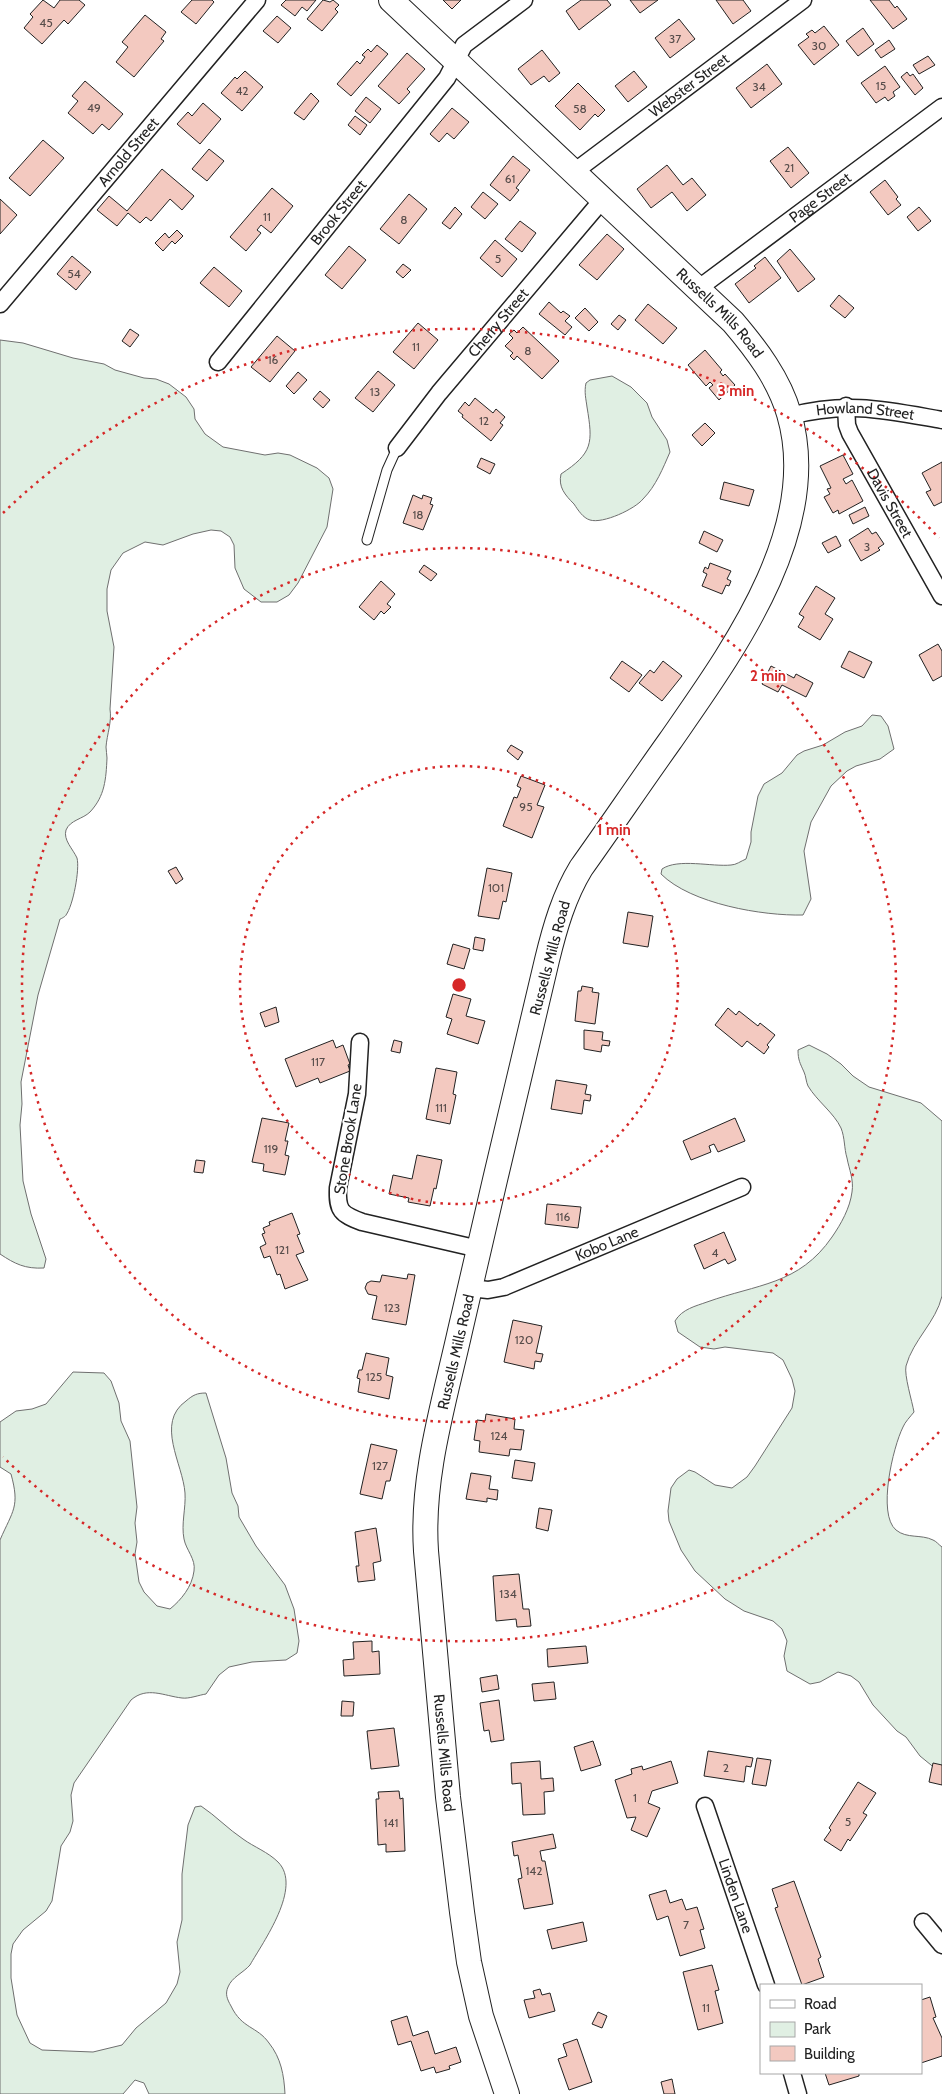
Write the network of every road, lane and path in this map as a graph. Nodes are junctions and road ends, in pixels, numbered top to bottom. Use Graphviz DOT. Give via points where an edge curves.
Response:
graph roads {
  1 [pos="257,0"];
  2 [pos="391,0"];
  3 [pos="524,0"];
  4 [pos="803,0"];
  5 [pos="456,61"];
  6 [pos="942,107"];
  7 [pos="574,172"];
  8 [pos="603,198"];
  9 [pos="699,288"];
  10 [pos="0,304"];
  11 [pos="218,362"];
  12 [pos="846,406"];
  13 [pos="790,416"];
  14 [pos="942,420"];
  15 [pos="397,448"];
  16 [pos="367,540"];
  17 [pos="942,596"];
  18 [pos="360,1042"];
  19 [pos="742,1187"];
  20 [pos="479,1249"];
  21 [pos="470,1288"];
  22 [pos="705,1806"];
  23 [pos="923,1922"];
  24 [pos="942,1945"];
  25 [pos="766,1984"];
  26 [pos="792,2074"];
  27 [pos="507,2094"];
  28 [pos="798,2094"];
  1 -- 10 [label="street, Arnold Street"];
  2 -- 5 [label="main road, Russells Mills Road"];
  3 -- 5 [label="street, Brook Street" via="464,45"];
  4 -- 7 [label="street, Webster Street"];
  5 -- 7 [label="main road, Russells Mills Road"];
  5 -- 11 [label="street, Brook Street" via="447,78"];
  6 -- 9 [label="street, Page Street"];
  7 -- 8 [label="main road, Russells Mills Road"];
  8 -- 9 [label="main road, Russells Mills Road"];
  8 -- 15 [label="street, Cherry Street" via="439,393"];
  9 -- 13 [label="main road, Russells Mills Road" via="758,353 777,384"];
  12 -- 13 [label="street, Howland Street"];
  12 -- 14 [label="street, Howland Street"];
  12 -- 17 [label="street, Davis Street" via="850,433"];
  13 -- 20 [label="main road, Russells Mills Road" via="795,451 794,484 785,535 773,569 736,643 581,868 564,902 547,960"];
  15 -- 16 [label="lane" via="387,470"];
  18 -- 20 [label="street, Stone Brook Lane" via="357,1094 338,1188 340,1210 349,1218 362,1222"];
  19 -- 21 [label="street, Kobo Lane" via="504,1287 488,1290"];
  20 -- 21 [label="main road, Russells Mills Road"];
  21 -- 27 [label="main road, Russells Mills Road" via="434,1451 425,1531 448,1797 469,1962 481,2016"];
  22 -- 25 [label="street, Linden Lane"];
  23 -- 24 [label="street"];
  26 -- 28 [label="street"];
}
